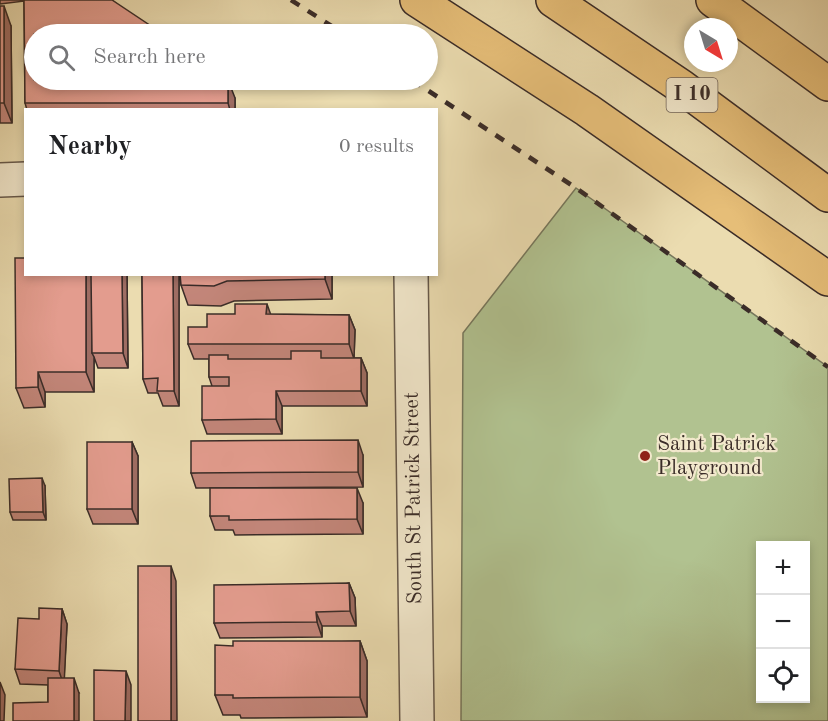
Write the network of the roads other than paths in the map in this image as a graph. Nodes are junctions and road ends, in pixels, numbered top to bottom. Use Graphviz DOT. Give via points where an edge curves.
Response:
graph roads {
  1 [pos="417,0"];
  2 [pos="553,0"];
  3 [pos="713,0"];
  4 [pos="828,84"];
  5 [pos="24,179"];
  6 [pos="0,180"];
  7 [pos="828,195"];
  8 [pos="411,276"];
  9 [pos="828,279"];
  10 [pos="417,721"];
  1 -- 9 [label="highway" via="587,110"];
  2 -- 7 [label="highway, I 10" via="682,87"];
  3 -- 4 [label="highway"];
  5 -- 6 [label="street"];
  8 -- 10 [label="street, South St Patrick Street"];
}
